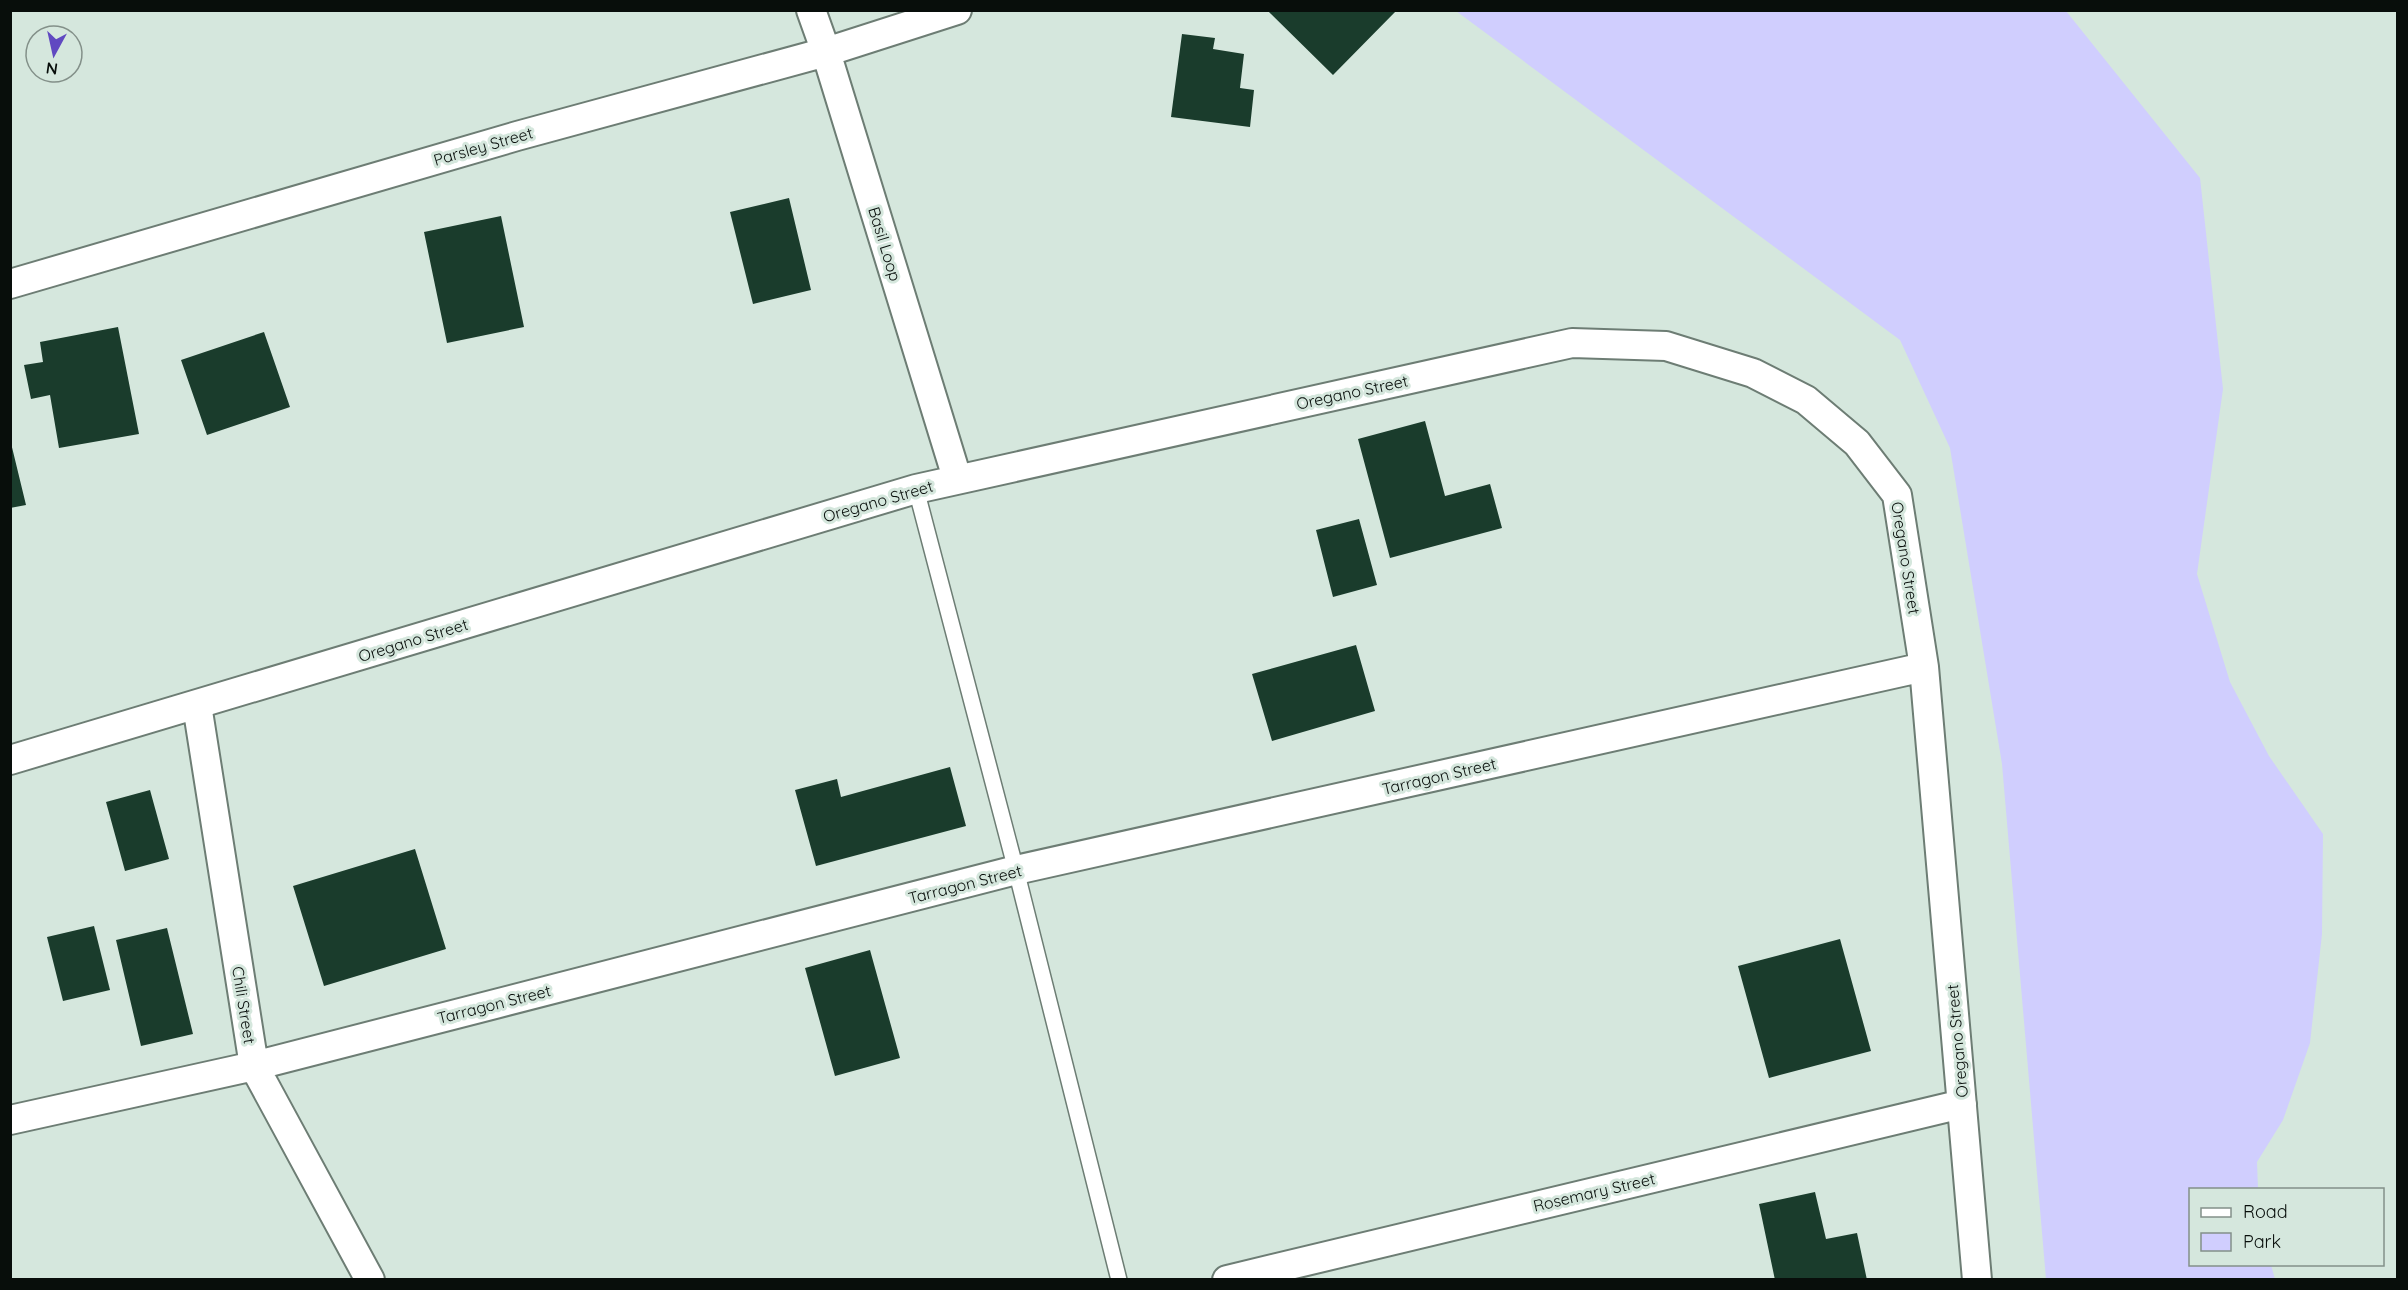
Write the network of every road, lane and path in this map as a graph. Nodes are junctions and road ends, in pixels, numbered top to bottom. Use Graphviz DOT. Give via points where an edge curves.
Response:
graph roads {
  1 [pos="811,10"];
  2 [pos="957,10"];
  3 [pos="826,52"];
  4 [pos="10,284"];
  5 [pos="957,478"];
  6 [pos="916,489"];
  7 [pos="1924,667"];
  8 [pos="197,705"];
  9 [pos="10,760"];
  10 [pos="1016,870"];
  11 [pos="254,1066"];
  12 [pos="1962,1104"];
  13 [pos="10,1120"];
  14 [pos="370,1280"];
  15 [pos="1119,1280"];
  16 [pos="1227,1280"];
  17 [pos="1977,1280"];
  1 -- 3 [label="street, Basil Loop"];
  2 -- 3 [label="street, Parsley Street"];
  3 -- 4 [label="street, Parsley Street" via="517,136"];
  3 -- 5 [label="street, Basil Loop"];
  5 -- 6 [label="street, Oregano Street"];
  5 -- 7 [label="street, Oregano Street" via="1572,343 1666,346 1753,373 1806,400 1857,443 1897,495"];
  6 -- 8 [label="street, Oregano Street"];
  6 -- 10 [label="lane"];
  7 -- 10 [label="street, Tarragon Street"];
  7 -- 12 [label="street, Oregano Street"];
  8 -- 9 [label="street, Oregano Street"];
  8 -- 11 [label="street, Chili Street"];
  10 -- 11 [label="street, Tarragon Street"];
  10 -- 15 [label="lane"];
  11 -- 13 [label="street, Tarragon Street"];
  11 -- 14 [label="street, Chili Street"];
  12 -- 16 [label="street, Rosemary Street"];
  12 -- 17 [label="street, Oregano Street"];
}
